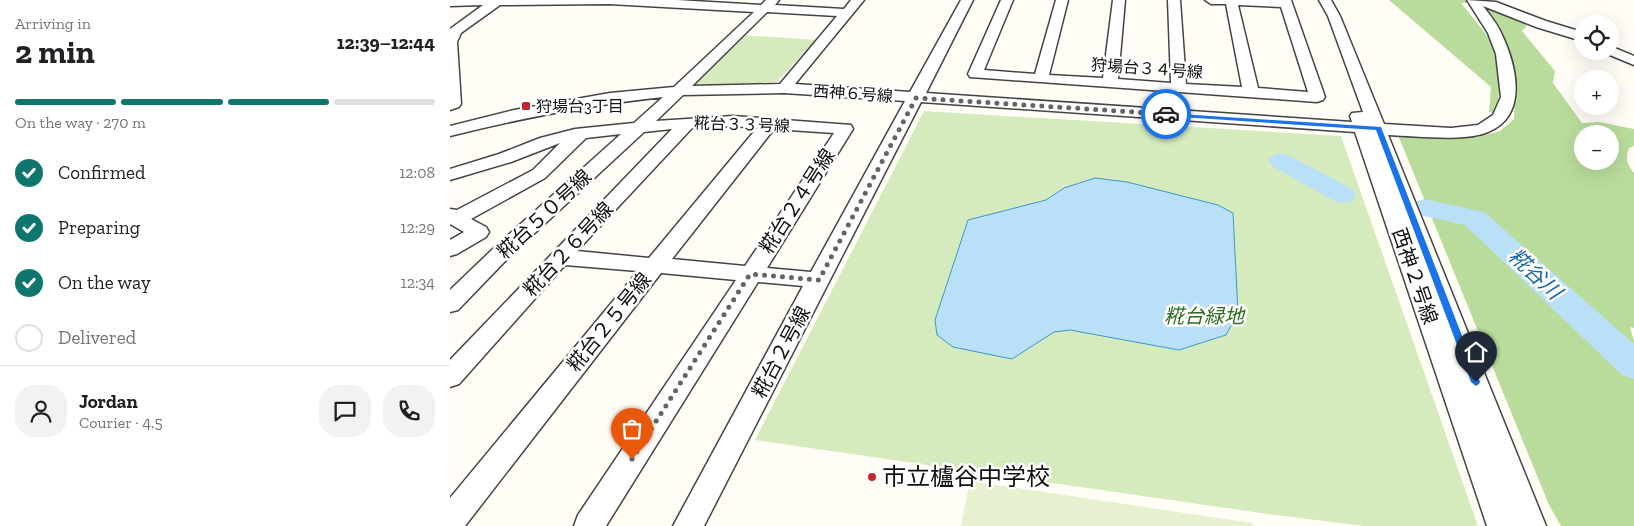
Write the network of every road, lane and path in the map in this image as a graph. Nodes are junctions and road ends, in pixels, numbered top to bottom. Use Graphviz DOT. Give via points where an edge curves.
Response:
graph roads {
  1 [pos="499,0"];
  2 [pos="858,0"];
  3 [pos="967,0"];
  4 [pos="1007,0"];
  5 [pos="1062,0"];
  6 [pos="1119,0"];
  7 [pos="1174,0"];
  8 [pos="1211,0"];
  9 [pos="1231,0"];
  10 [pos="1313,0"];
  11 [pos="1325,0"];
  12 [pos="1474,0"];
  13 [pos="450,2"];
  14 [pos="1286,2"];
  15 [pos="768,4"];
  16 [pos="847,13"];
  17 [pos="450,16"];
  18 [pos="473,18"];
  19 [pos="1574,33"];
  20 [pos="1619,54"];
  21 [pos="1634,61"];
  22 [pos="1041,78"];
  23 [pos="1110,83"];
  24 [pos="784,88"];
  25 [pos="1179,88"];
  26 [pos="1251,92"];
  27 [pos="672,96"];
  28 [pos="916,98"];
  29 [pos="450,105"];
  30 [pos="687,123"];
  31 [pos="769,124"];
  32 [pos="640,127"];
  33 [pos="1371,128"];
  34 [pos="845,129"];
  35 [pos="450,131"];
  36 [pos="581,133"];
  37 [pos="450,138"];
  38 [pos="450,175"];
  39 [pos="453,217"];
  40 [pos="450,249"];
  41 [pos="560,256"];
  42 [pos="655,265"];
  43 [pos="750,274"];
  44 [pos="819,280"];
  45 [pos="450,304"];
  46 [pos="450,377"];
  47 [pos="450,522"];
  48 [pos="589,526"];
  49 [pos="688,526"];
  50 [pos="1502,526"];
  51 [pos="1531,526"];
  1 -- 13 [label="street"];
  1 -- 15 [label="street"];
  1 -- 18 [label="street"];
  2 -- 16 [label="street"];
  3 -- 28 [label="street, 糀台２号線"];
  4 -- 22 [label="street, 狩場台３４号線" via="974,74"];
  5 -- 22 [label="street"];
  6 -- 23 [label="street"];
  7 -- 25 [label="street"];
  8 -- 9 [label="street"];
  9 -- 14 [label="street"];
  9 -- 26 [label="street"];
  10 -- 33 [label="street, 西神２号線"];
  11 -- 33 [label="street, 西神２号線" via="1334,16"];
  12 -- 19 [label="street" via="1489,2 1542,24"];
  12 -- 33 [label="street, 西神６号線" via="1495,33 1503,54 1509,97 1500,118 1482,129 1451,133"];
  14 -- 26 [label="street, 狩場台３４号線" via="1317,96"];
  15 -- 16 [label="street"];
  15 -- 27 [label="street, 糀台５０号線"];
  16 -- 24 [label="street"];
  17 -- 18 [label="street"];
  18 -- 29 [label="street" via="455,31 450,42 453,104"];
  20 -- 21 [label="street"];
  22 -- 23 [label="street, 狩場台３４号線"];
  23 -- 25 [label="street, 狩場台３４号線"];
  24 -- 27 [label="street, 西神６号線"];
  24 -- 28 [label="street, 西神６号線"];
  25 -- 26 [label="street, 狩場台３４号線"];
  27 -- 32 [label="street, 糀台５０号線"];
  27 -- 35 [label="street, 西神６号線" via="610,98 514,115"];
  27 -- 37 [label="street" via="517,122"];
  28 -- 33 [label="street, 西神６号線"];
  28 -- 44 [label="street, 糀台２号線"];
  30 -- 31 [label="street, 糀台３３号線" via="733,121"];
  30 -- 32 [label="street, 糀台３３号線"];
  30 -- 41 [label="street, 糀台２６号線"];
  31 -- 34 [label="street, 糀台３３号線"];
  31 -- 42 [label="street, 糀台２５号線"];
  32 -- 36 [label="street, 糀台３３号線"];
  32 -- 45 [label="street, 糀台５０号線" via="503,251"];
  33 -- 50 [label="street, 西神２号線"];
  33 -- 51 [label="street, 西神２号線"];
  34 -- 43 [label="street, 糀台２４号線"];
  36 -- 38 [label="street, 糀台３３号線"];
  36 -- 39 [label="street" via="539,174"];
  39 -- 40 [label="street" via="479,232"];
  41 -- 42 [label="street"];
  41 -- 46 [label="street, 糀台２６号線"];
  42 -- 43 [label="street"];
  42 -- 47 [label="street, 糀台２５号線"];
  43 -- 44 [label="street"];
  43 -- 48 [label="street, 糀台２４号線"];
  44 -- 49 [label="street, 糀台２号線"];
}
